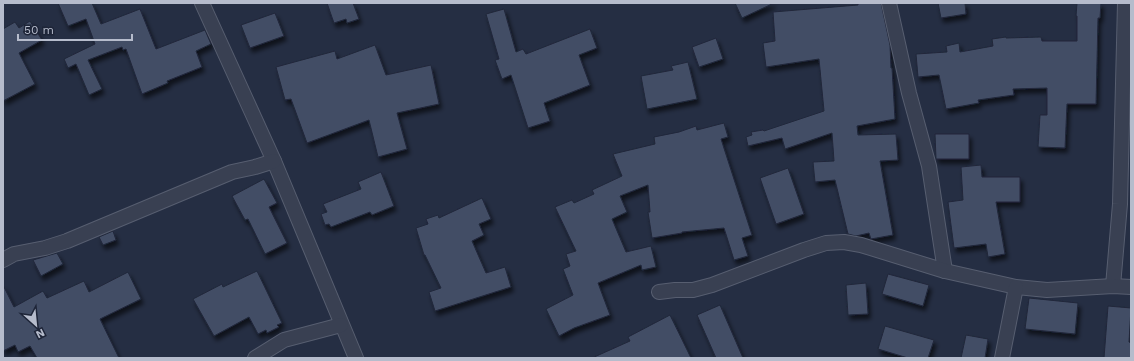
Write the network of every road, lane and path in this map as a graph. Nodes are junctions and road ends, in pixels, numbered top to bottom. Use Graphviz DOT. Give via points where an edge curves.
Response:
graph roads {
  1 [pos="202,3"];
  2 [pos="889,3"];
  3 [pos="1125,3"];
  4 [pos="274,161"];
  5 [pos="3,260"];
  6 [pos="945,271"];
  7 [pos="1113,286"];
  8 [pos="1016,287"];
  9 [pos="1131,288"];
  10 [pos="659,292"];
  11 [pos="341,325"];
  12 [pos="255,358"];
  13 [pos="356,358"];
  14 [pos="1002,358"];
  1 -- 4 [label="street"];
  2 -- 6 [label="street" via="928,166"];
  3 -- 7 [label="street" via="1120,204"];
  4 -- 5 [label="street" via="232,172 67,241 14,254"];
  4 -- 11 [label="street"];
  6 -- 8 [label="street"];
  6 -- 10 [label="street" via="861,245 844,242 826,243 693,290"];
  7 -- 8 [label="street" via="1047,290"];
  7 -- 9 [label="street"];
  8 -- 14 [label="street"];
  11 -- 12 [label="street" via="284,340"];
  11 -- 13 [label="street"];
}
